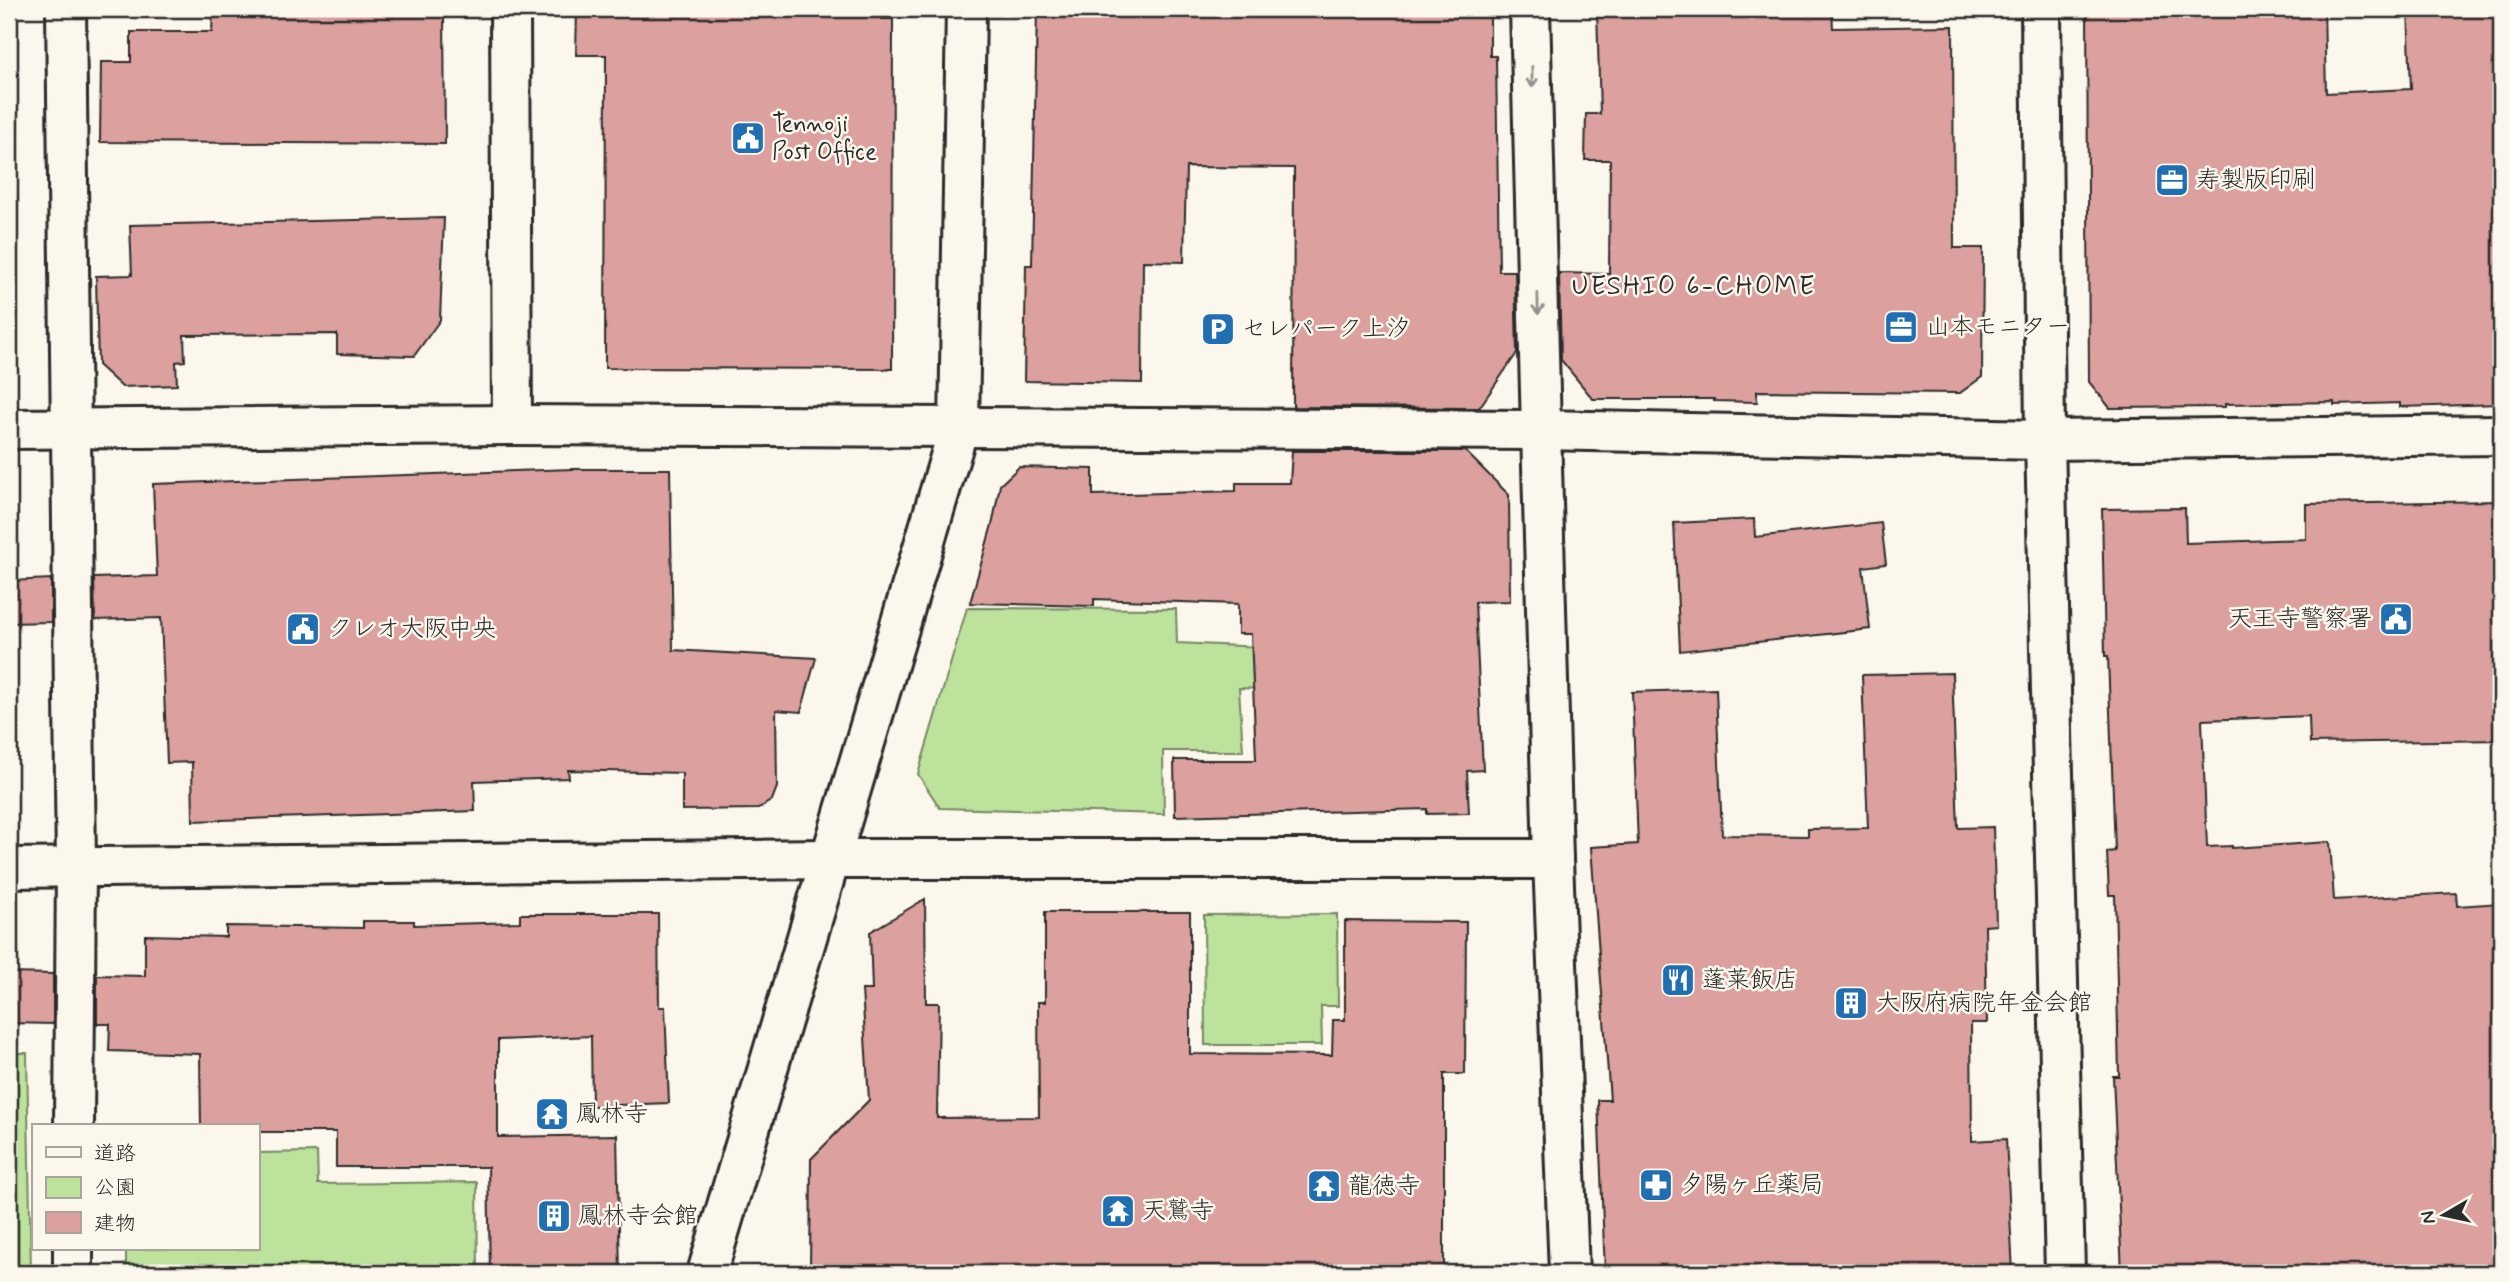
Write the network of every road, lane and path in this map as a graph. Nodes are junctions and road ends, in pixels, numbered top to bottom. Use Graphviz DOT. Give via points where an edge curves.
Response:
graph roads {
  1 [pos="66,9"];
  2 [pos="510,9"];
  3 [pos="967,9"];
  4 [pos="1530,9"];
  5 [pos="2041,9"];
  6 [pos="512,425"];
  7 [pos="959,427"];
  8 [pos="9,429"];
  9 [pos="73,429"];
  10 [pos="1541,430"];
  11 [pos="2501,435"];
  12 [pos="2045,440"];
  13 [pos="830,859"];
  14 [pos="1553,859"];
  15 [pos="76,867"];
  16 [pos="9,868"];
  17 [pos="74,1124"];
  18 [pos="73,1250"];
  19 [pos="73,1273"];
  20 [pos="707,1273"];
  21 [pos="1569,1273"];
  22 [pos="2065,1273"];
  1 -- 9 [label="street"];
  2 -- 6 [label="street"];
  3 -- 7 [label="street"];
  4 -- 10 [label="street, one-way"];
  5 -- 12 [label="street"];
  6 -- 7 [label="street"];
  6 -- 9 [label="street"];
  7 -- 10 [label="street"];
  7 -- 13 [label="street"];
  8 -- 9 [label="street"];
  9 -- 15 [label="street"];
  10 -- 12 [label="street"];
  10 -- 14 [label="street"];
  11 -- 12 [label="street"];
  12 -- 22 [label="street"];
  13 -- 14 [label="street"];
  13 -- 15 [label="street"];
  13 -- 20 [label="street"];
  14 -- 21 [label="street"];
  15 -- 16 [label="street"];
  15 -- 17 [label="street"];
  18 -- 19 [label="street"];
}
